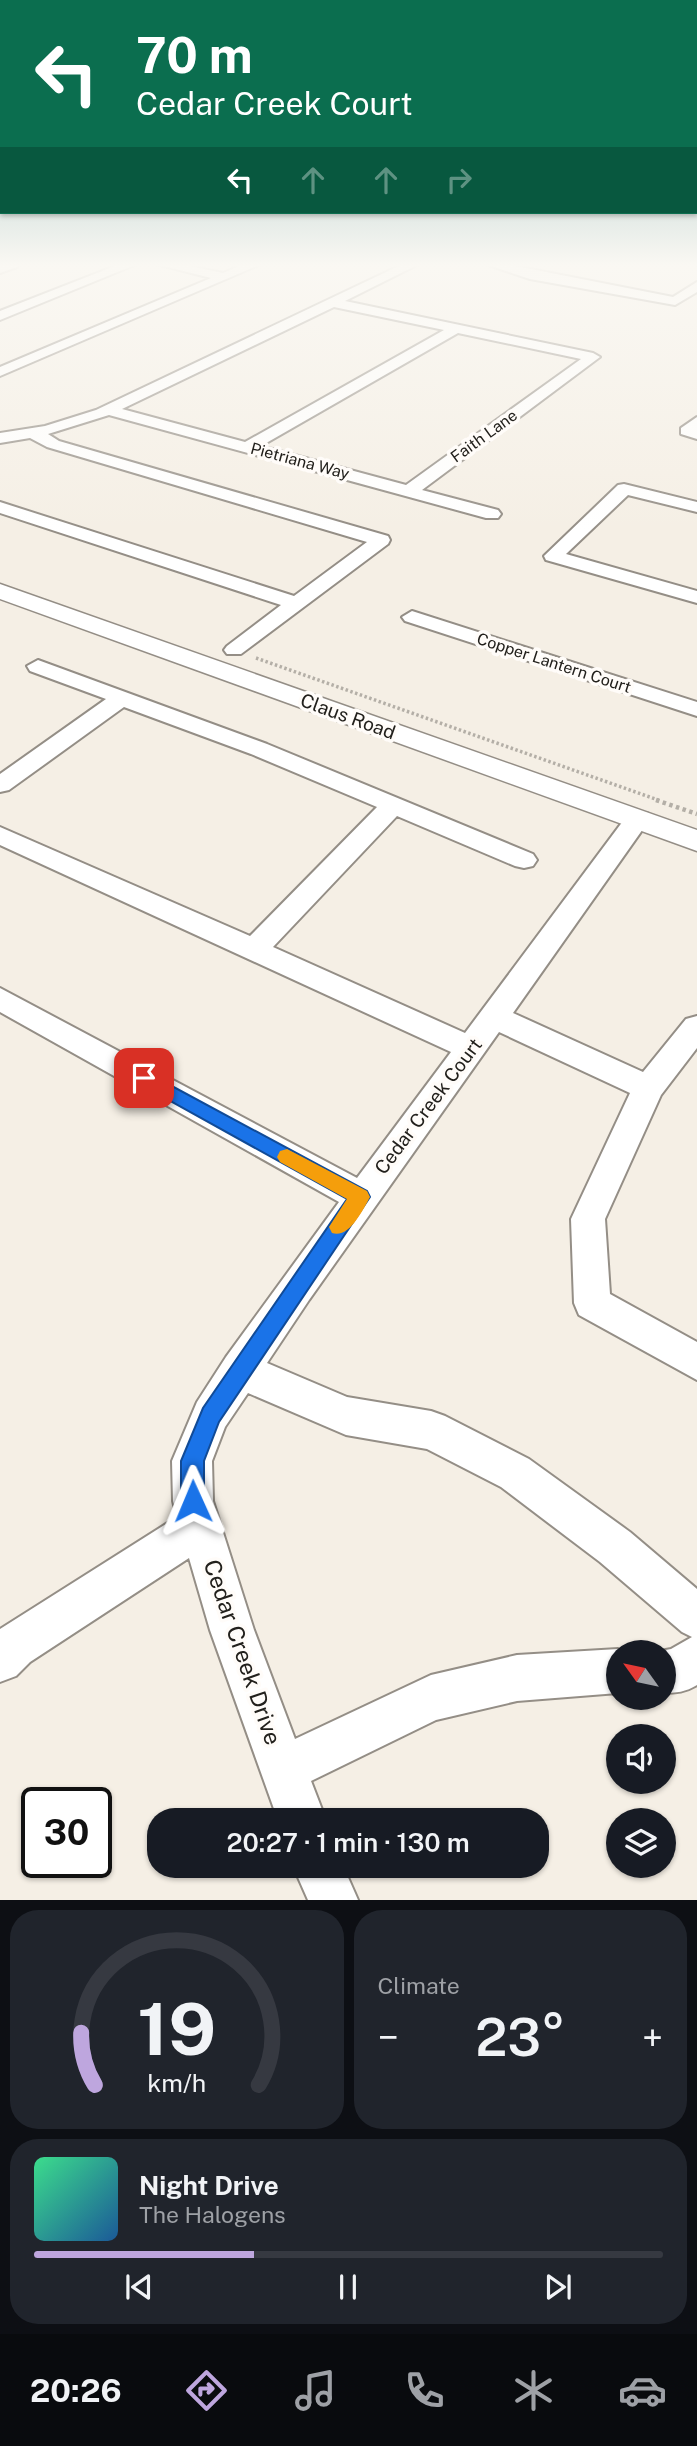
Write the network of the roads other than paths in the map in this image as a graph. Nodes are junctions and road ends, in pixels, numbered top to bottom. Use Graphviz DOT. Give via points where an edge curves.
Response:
graph roads {
  1 [pos="46,353"];
  2 [pos="225,353"];
  3 [pos="413,353"];
  4 [pos="572,353"];
  5 [pos="0,372"];
  6 [pos="108,410"];
  7 [pos="697,422"];
  8 [pos="34,433"];
  9 [pos="697,434"];
  10 [pos="0,438"];
  11 [pos="248,447"];
  12 [pos="409,491"];
  13 [pos="0,507"];
  14 [pos="697,507"];
  15 [pos="492,514"];
  16 [pos="0,591"];
  17 [pos="697,597"];
  18 [pos="295,603"];
  19 [pos="412,617"];
  20 [pos="234,650"];
  21 [pos="38,666"];
  22 [pos="122,698"];
  23 [pos="697,709"];
  24 [pos="0,785"];
  25 [pos="393,805"];
  26 [pos="638,819"];
  27 [pos="0,835"];
  28 [pos="697,841"];
  29 [pos="524,860"];
  30 [pos="253,950"];
  31 [pos="0,999"];
  32 [pos="495,1017"];
  33 [pos="697,1027"];
  34 [pos="471,1048"];
  35 [pos="648,1088"];
  36 [pos="360,1197"];
  37 [pos="697,1362"];
  38 [pos="239,1370"];
  39 [pos="201,1526"];
  40 [pos="697,1617"];
  41 [pos="697,1657"];
  42 [pos="0,1660"];
  43 [pos="676,1671"];
  44 [pos="606,1672"];
  45 [pos="284,1770"];
  46 [pos="298,1808"];
  47 [pos="323,1878"];
  48 [pos="333,1900"];
  1 -- 5 [label="street"];
  2 -- 6 [label="street"];
  3 -- 11 [label="street"];
  4 -- 12 [label="street, Faith Lane" via="593,357"];
  6 -- 8 [label="street"];
  6 -- 11 [label="street, Pietriana Way"];
  7 -- 9 [label="street" via="687,432"];
  8 -- 10 [label="street"];
  8 -- 18 [label="street" via="53,443 381,540"];
  11 -- 12 [label="street, Pietriana Way"];
  12 -- 15 [label="street, Pietriana Way"];
  13 -- 18 [label="street"];
  14 -- 17 [label="street" via="624,489 553,556"];
  16 -- 26 [label="main road, Claus Road"];
  18 -- 20 [label="street"];
  19 -- 23 [label="street, Copper Lantern Court"];
  21 -- 22 [label="street"];
  22 -- 24 [label="street"];
  22 -- 25 [label="street"];
  25 -- 29 [label="street"];
  25 -- 30 [label="street"];
  26 -- 28 [label="main road, Claus Road"];
  26 -- 32 [label="street, Cedar Creek Court"];
  27 -- 30 [label="street"];
  30 -- 34 [label="street"];
  31 -- 36 [label="street"];
  32 -- 34 [label="street, Cedar Creek Court"];
  32 -- 35 [label="street"];
  33 -- 35 [label="street"];
  34 -- 36 [label="street, Cedar Creek Court"];
  35 -- 37 [label="street" via="588,1219 592,1303"];
  36 -- 38 [label="street, Cedar Creek Drive"];
  38 -- 39 [label="street, Cedar Creek Drive" via="211,1415 192,1461 193,1501"];
  38 -- 40 [label="street" via="346,1416 431,1430 515,1473 615,1547"];
  39 -- 42 [label="street" via="14,1646"];
  39 -- 45 [label="street, Cedar Creek Drive" via="232,1630"];
  41 -- 43 [label="street"];
  44 -- 45 [label="street" via="517,1678 431,1698"];
  45 -- 46 [label="street, Cedar Creek Drive"];
  47 -- 48 [label="street"];
}
